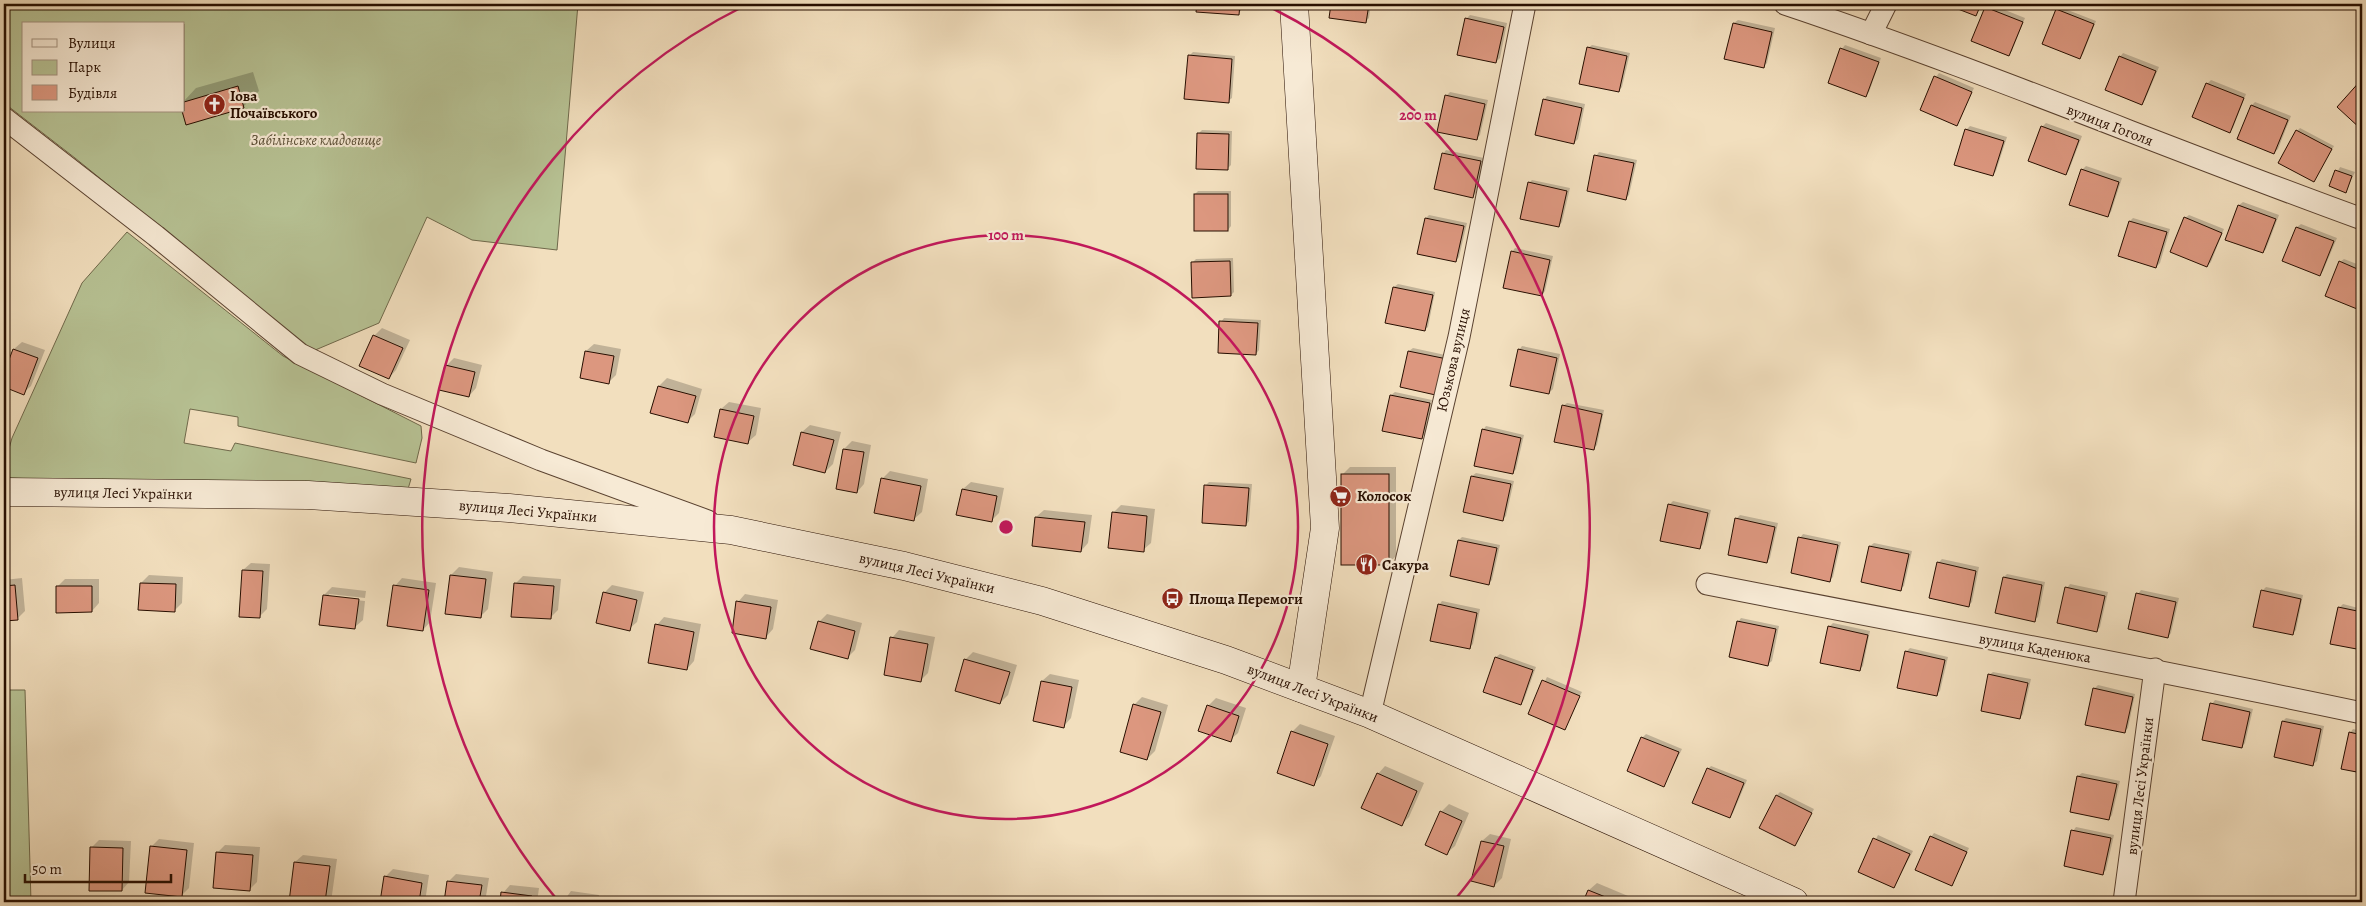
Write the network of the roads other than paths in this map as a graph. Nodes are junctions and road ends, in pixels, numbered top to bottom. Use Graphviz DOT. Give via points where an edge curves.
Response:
graph roads {
  1 [pos="1294,4"];
  2 [pos="1525,4"];
  3 [pos="1785,4"];
  4 [pos="1886,4"];
  5 [pos="1871,34"];
  6 [pos="4,118"];
  7 [pos="2358,212"];
  8 [pos="4,492"];
  9 [pos="731,530"];
  10 [pos="1707,584"];
  11 [pos="2155,669"];
  12 [pos="1301,688"];
  13 [pos="2362,713"];
  14 [pos="1370,714"];
  15 [pos="1794,902"];
  16 [pos="2124,902"];
  1 -- 12 [label="main road" via="1325,528"];
  2 -- 14 [label="street, Юзькова вулиця" via="1459,338"];
  3 -- 5 [label="street, вулиця Гоголя"];
  4 -- 5 [label="street"];
  5 -- 7 [label="street, вулиця Гоголя" via="2205,162"];
  6 -- 9 [label="street" via="300,354 382,394 532,456"];
  8 -- 9 [label="main road, вулиця Лесі Українки" via="308,495 509,508"];
  9 -- 12 [label="main road, вулиця Лесі Українки" via="904,566 1042,601 1226,660"];
  10 -- 11 [label="street, вулиця Каденюка"];
  11 -- 13 [label="street, вулиця Каденюка"];
  11 -- 16 [label="street, вулиця Лесі Українки"];
  12 -- 14 [label="main road, вулиця Лесі Українки"];
  14 -- 15 [label="main road, вулиця Лесі Українки"];
}
